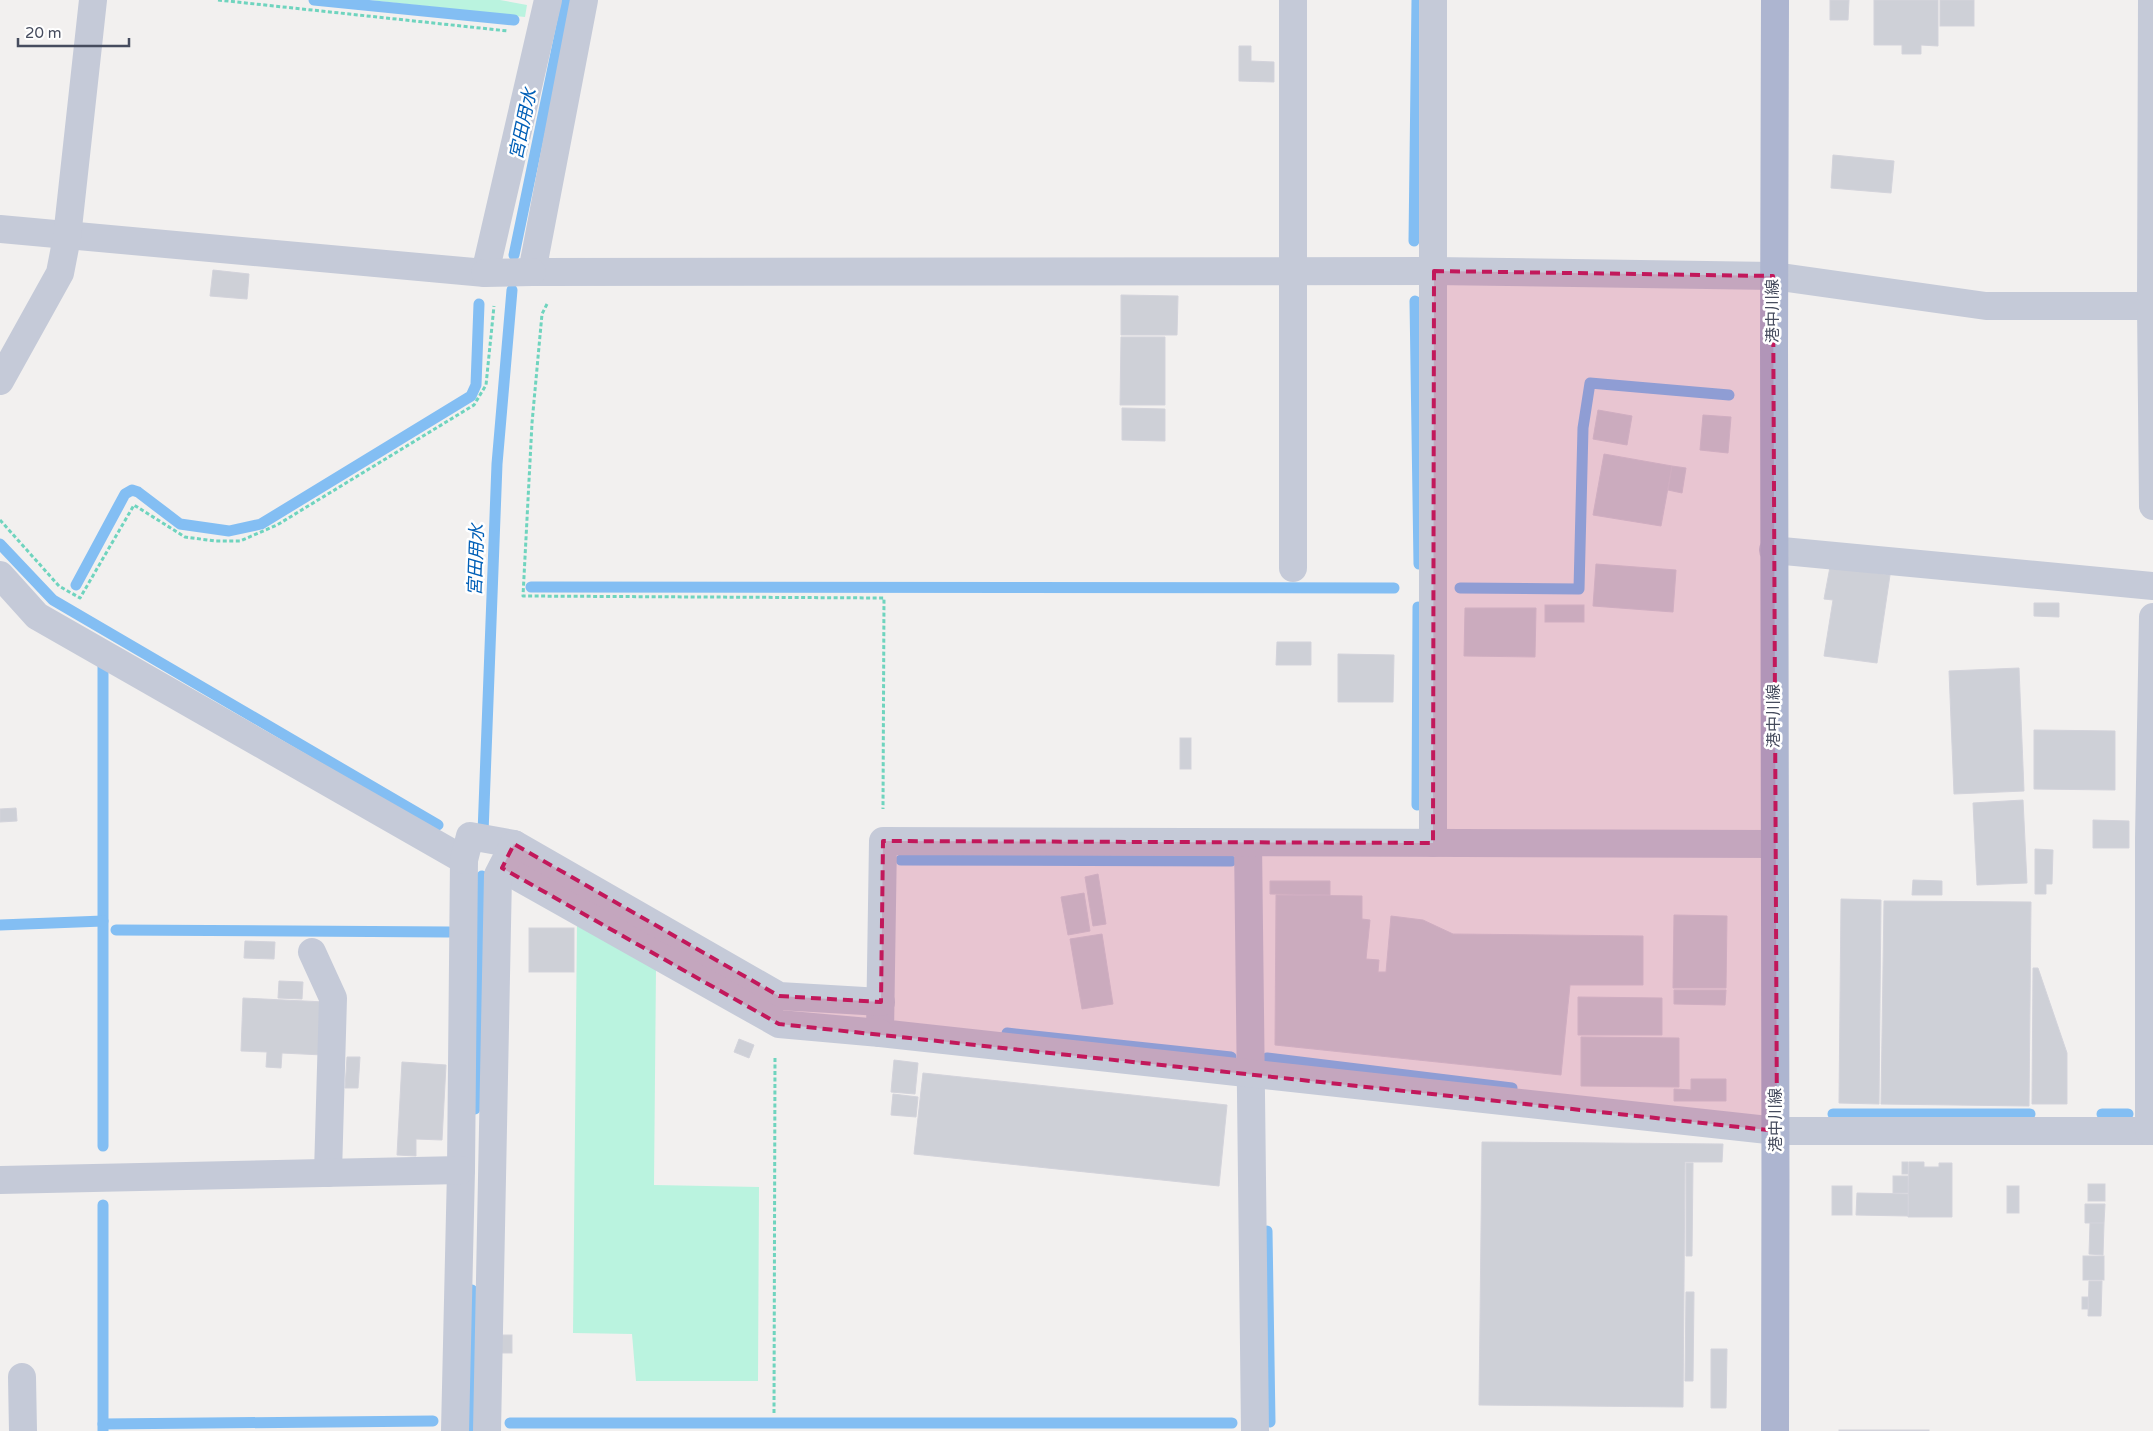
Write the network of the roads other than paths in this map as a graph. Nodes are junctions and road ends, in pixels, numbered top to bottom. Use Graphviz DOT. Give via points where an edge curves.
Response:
graph roads {
  1 [pos="93,0"];
  2 [pos="548,0"];
  3 [pos="584,0"];
  4 [pos="1293,0"];
  5 [pos="1433,0"];
  6 [pos="1774,0"];
  7 [pos="2152,0"];
  8 [pos="0,229"];
  9 [pos="66,237"];
  10 [pos="1293,271"];
  11 [pos="1434,271"];
  12 [pos="532,272"];
  13 [pos="485,273"];
  14 [pos="1773,276"];
  15 [pos="2152,306"];
  16 [pos="0,380"];
  17 [pos="2153,506"];
  18 [pos="1774,550"];
  19 [pos="1293,568"];
  20 [pos="0,575"];
  21 [pos="2153,586"];
  22 [pos="2153,617"];
  23 [pos="2151,838"];
  24 [pos="1248,843"];
  25 [pos="1433,843"];
  26 [pos="514,844"];
  27 [pos="1774,844"];
  28 [pos="464,860"];
  29 [pos="502,868"];
  30 [pos="312,952"];
  31 [pos="881,1002"];
  32 [pos="777,1008"];
  33 [pos="880,1033"];
  34 [pos="1251,1072"];
  35 [pos="1776,1131"];
  36 [pos="2151,1131"];
  37 [pos="461,1170"];
  38 [pos="328,1172"];
  39 [pos="0,1180"];
  40 [pos="22,1376"];
  41 [pos="23,1431"];
  42 [pos="455,1431"];
  43 [pos="487,1431"];
  44 [pos="1255,1431"];
  45 [pos="1775,1431"];
  1 -- 9 [label="street"];
  2 -- 13 [label="street"];
  3 -- 12 [label="street"];
  4 -- 10 [label="street"];
  5 -- 11 [label="street"];
  6 -- 14 [label="main road, 港中川線"];
  7 -- 15 [label="street"];
  8 -- 9 [label="street"];
  9 -- 13 [label="street"];
  9 -- 16 [label="street" via="60,273"];
  10 -- 11 [label="street"];
  10 -- 12 [label="street"];
  10 -- 19 [label="street"];
  11 -- 14 [label="street"];
  11 -- 25 [label="street"];
  12 -- 13 [label="street"];
  14 -- 15 [label="street" via="1986,306"];
  14 -- 18 [label="main road, 港中川線"];
  15 -- 17 [label="street"];
  18 -- 21 [label="street"];
  18 -- 27 [label="main road, 港中川線"];
  20 -- 28 [label="street" via="37,616"];
  22 -- 23 [label="street"];
  23 -- 36 [label="street"];
  24 -- 25 [label="street"];
  24 -- 31 [label="street" via="883,841"];
  24 -- 34 [label="street"];
  25 -- 27 [label="street"];
  26 -- 28 [label="street" via="470,836"];
  26 -- 29 [label="street"];
  26 -- 32 [label="street"];
  27 -- 35 [label="main road, 港中川線"];
  28 -- 37 [label="street"];
  29 -- 32 [label="street"];
  29 -- 43 [label="street" via="498,876"];
  30 -- 38 [label="street" via="333,998"];
  31 -- 32 [label="street"];
  31 -- 33 [label="street"];
  32 -- 33 [label="street" via="779,1024"];
  33 -- 34 [label="street"];
  34 -- 35 [label="street"];
  34 -- 44 [label="street"];
  35 -- 36 [label="street"];
  35 -- 45 [label="main road, 港中川線"];
  37 -- 38 [label="street"];
  37 -- 42 [label="street"];
  38 -- 39 [label="street"];
  40 -- 41 [label="street"];
}
